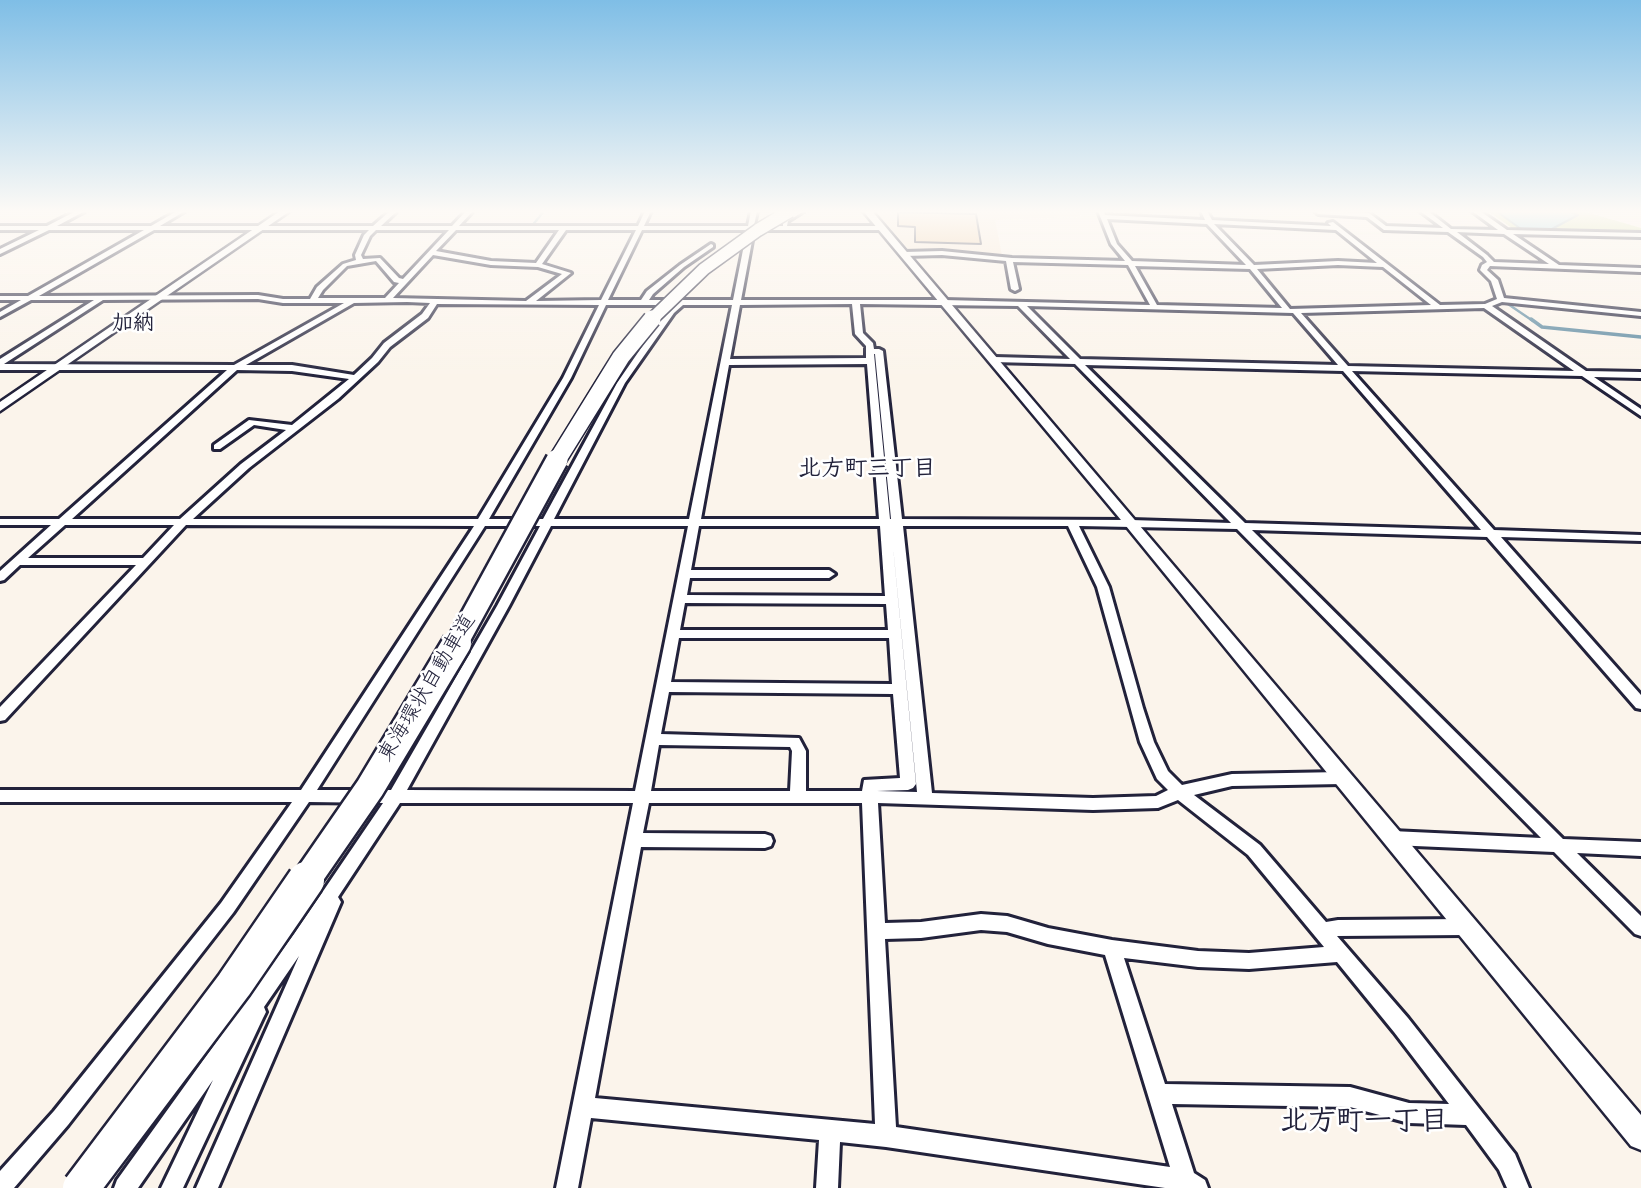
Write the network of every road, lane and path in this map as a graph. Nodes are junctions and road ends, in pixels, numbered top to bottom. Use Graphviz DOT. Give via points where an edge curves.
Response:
graph roads {
  1 [pos="85,266"];
  2 [pos="204,266"];
  3 [pos="344,266"];
  4 [pos="385,266"];
  5 [pos="417,266"];
  6 [pos="543,266"];
  7 [pos="621,266"];
  8 [pos="681,266"];
  9 [pos="707,266"];
  10 [pos="744,266"];
  11 [pos="914,266"];
  12 [pos="1010,266"];
  13 [pos="1132,266"];
  14 [pos="1238,266"];
  15 [pos="1264,266"];
  16 [pos="1386,266"];
  17 [pos="1484,266"];
  18 [pos="1532,266"];
  19 [pos="1252,267"];
  20 [pos="1559,268"];
  21 [pos="1641,270"];
  22 [pos="403,281"];
  23 [pos="1015,289"];
  24 [pos="0,298"];
  25 [pos="29,298"];
  26 [pos="100,298"];
  27 [pos="158,298"];
  28 [pos="313,300"];
  29 [pos="355,300"];
  30 [pos="387,300"];
  31 [pos="1501,300"];
  32 [pos="435,301"];
  33 [pos="644,302"];
  34 [pos="682,302"];
  35 [pos="737,302"];
  36 [pos="856,302"];
  37 [pos="944,302"];
  38 [pos="527,303"];
  39 [pos="603,303"];
  40 [pos="1020,304"];
  41 [pos="1154,306"];
  42 [pos="1486,306"];
  43 [pos="1438,307"];
  44 [pos="1291,311"];
  45 [pos="1641,314"];
  46 [pos="0,316"];
  47 [pos="870,356"];
  48 [pos="995,360"];
  49 [pos="725,362"];
  50 [pos="1079,362"];
  51 [pos="0,365"];
  52 [pos="56,368"];
  53 [pos="235,368"];
  54 [pos="1344,368"];
  55 [pos="1583,373"];
  56 [pos="1641,376"];
  57 [pos="356,378"];
  58 [pos="0,407"];
  59 [pos="1641,413"];
  60 [pos="293,428"];
  61 [pos="217,447"];
  62 [pos="0,522"];
  63 [pos="62,522"];
  64 [pos="183,522"];
  65 [pos="482,522"];
  66 [pos="545,522"];
  67 [pos="693,523"];
  68 [pos="891,523"];
  69 [pos="1131,523"];
  70 [pos="1072,524"];
  71 [pos="1241,525"];
  72 [pos="1491,533"];
  73 [pos="1641,538"];
  74 [pos="146,561"];
  75 [pos="17,562"];
  76 [pos="684,574"];
  77 [pos="829,574"];
  78 [pos="0,577"];
  79 [pos="679,599"];
  80 [pos="892,600"];
  81 [pos="672,634"];
  82 [pos="895,634"];
  83 [pos="662,687"];
  84 [pos="900,689"];
  85 [pos="1641,704"];
  86 [pos="0,716"];
  87 [pos="652,738"];
  88 [pos="1342,778"];
  89 [pos="1179,792"];
  90 [pos="306,795"];
  91 [pos="0,796"];
  92 [pos="396,796"];
  93 [pos="798,797"];
  94 [pos="869,797"];
  95 [pos="925,797"];
  96 [pos="641,798"];
  97 [pos="1392,838"];
  98 [pos="634,839"];
  99 [pos="765,841"];
  100 [pos="1560,847"];
  101 [pos="1641,849"];
  102 [pos="345,872"];
  103 [pos="1466,927"];
  104 [pos="1641,928"];
  105 [pos="876,931"];
  106 [pos="1321,931"];
  107 [pos="1112,948"];
  108 [pos="1340,954"];
  109 [pos="271,980"];
  110 [pos="1158,1094"];
  111 [pos="583,1107"];
  112 [pos="1469,1115"];
  113 [pos="830,1130"];
  114 [pos="886,1136"];
  115 [pos="1641,1136"];
  116 [pos="1191,1184"];
  117 [pos="0,1188"];
  118 [pos="81,1188"];
  119 [pos="125,1188"];
  120 [pos="172,1188"];
  121 [pos="206,1188"];
  122 [pos="567,1188"];
  123 [pos="827,1188"];
  124 [pos="1518,1188"];
  1 -- 25 [label="street"];
  2 -- 27 [label="street"];
  3 -- 28 [label="street"];
  4 -- 22 [label="street"];
  5 -- 22 [label="street"];
  6 -- 38 [label="street" via="567,273"];
  7 -- 39 [label="street"];
  8 -- 33 [label="street"];
  9 -- 118 [label="highway, 東海環状自動車道, bridge" via="667,303 621,357 567,442 450,656 370,788 234,985"];
  10 -- 35 [label="street"];
  11 -- 37 [label="street"];
  12 -- 23 [label="street"];
  13 -- 41 [label="street"];
  14 -- 19 [label="street"];
  15 -- 19 [label="street"];
  16 -- 43 [label="street"];
  17 -- 31 [label="street"];
  18 -- 20 [label="street"];
  19 -- 44 [label="street"];
  20 -- 21 [label="street"];
  22 -- 30 [label="street"];
  24 -- 25 [label="street"];
  25 -- 26 [label="street"];
  25 -- 46 [label="street"];
  26 -- 27 [label="street"];
  26 -- 51 [label="street"];
  27 -- 28 [label="street"];
  27 -- 52 [label="street"];
  28 -- 29 [label="street"];
  29 -- 30 [label="street"];
  29 -- 53 [label="street"];
  30 -- 32 [label="street"];
  31 -- 42 [label="street"];
  31 -- 45 [label="street"];
  32 -- 38 [label="street"];
  32 -- 57 [label="street" via="425,316 387,345"];
  33 -- 34 [label="street"];
  33 -- 39 [label="street"];
  34 -- 35 [label="street"];
  34 -- 66 [label="street" via="621,383"];
  35 -- 36 [label="street"];
  35 -- 49 [label="street"];
  36 -- 37 [label="street"];
  36 -- 47 [label="street" via="859,334 870,345"];
  37 -- 40 [label="street"];
  37 -- 48 [label="street"];
  38 -- 39 [label="street"];
  39 -- 65 [label="street" via="567,378"];
  40 -- 41 [label="street"];
  40 -- 50 [label="street"];
  41 -- 44 [label="street"];
  42 -- 43 [label="street"];
  42 -- 55 [label="street"];
  43 -- 44 [label="street"];
  44 -- 54 [label="street"];
  47 -- 49 [label="street"];
  47 -- 68 [label="street"];
  48 -- 50 [label="street"];
  48 -- 69 [label="street"];
  49 -- 67 [label="street"];
  50 -- 54 [label="street"];
  50 -- 71 [label="street"];
  51 -- 52 [label="street"];
  52 -- 53 [label="street"];
  52 -- 58 [label="street"];
  53 -- 57 [label="street" via="292,368"];
  53 -- 63 [label="street"];
  54 -- 55 [label="street"];
  54 -- 72 [label="street"];
  55 -- 56 [label="street"];
  55 -- 59 [label="street"];
  57 -- 60 [label="street"];
  60 -- 61 [label="street" via="252,422"];
  60 -- 64 [label="street"];
  62 -- 63 [label="street"];
  63 -- 64 [label="street"];
  63 -- 75 [label="street"];
  64 -- 65 [label="street"];
  64 -- 74 [label="street"];
  65 -- 66 [label="street"];
  65 -- 90 [label="street"];
  66 -- 67 [label="street"];
  66 -- 92 [label="street"];
  67 -- 68 [label="street"];
  67 -- 76 [label="street"];
  68 -- 70 [label="street"];
  68 -- 80 [label="street"];
  68 -- 95 [label="street"];
  69 -- 70 [label="street"];
  69 -- 71 [label="street"];
  69 -- 88 [label="street"];
  70 -- 89 [label="street" via="1103,587 1147,742 1162,775"];
  71 -- 72 [label="street"];
  71 -- 100 [label="street"];
  72 -- 73 [label="street"];
  72 -- 85 [label="street"];
  74 -- 75 [label="street"];
  74 -- 86 [label="street"];
  75 -- 78 [label="street"];
  76 -- 77 [label="street"];
  76 -- 79 [label="street"];
  79 -- 80 [label="street"];
  79 -- 81 [label="street"];
  80 -- 82 [label="street"];
  81 -- 82 [label="street"];
  81 -- 83 [label="street"];
  82 -- 84 [label="street"];
  83 -- 84 [label="street"];
  83 -- 87 [label="street"];
  84 -- 94 [label="street" via="908,784 869,784"];
  87 -- 93 [label="street" via="794,742 799,751"];
  87 -- 96 [label="street"];
  88 -- 89 [label="street" via="1233,780"];
  88 -- 97 [label="street"];
  89 -- 95 [label="street" via="1158,802 1093,804"];
  89 -- 106 [label="street" via="1254,850"];
  90 -- 91 [label="street"];
  90 -- 92 [label="street"];
  90 -- 117 [label="street" via="227,908"];
  92 -- 96 [label="street"];
  92 -- 102 [label="street"];
  93 -- 94 [label="street"];
  93 -- 96 [label="street"];
  94 -- 95 [label="street"];
  94 -- 105 [label="street"];
  96 -- 98 [label="street"];
  97 -- 100 [label="street"];
  97 -- 103 [label="street"];
  98 -- 99 [label="street"];
  98 -- 111 [label="street"];
  100 -- 101 [label="street"];
  100 -- 104 [label="street"];
  102 -- 109 [label="street"];
  102 -- 121 [label="street"];
  103 -- 106 [label="street"];
  103 -- 115 [label="street"];
  105 -- 107 [label="street" via="981,922"];
  105 -- 114 [label="street"];
  106 -- 108 [label="street"];
  107 -- 108 [label="street" via="1249,961"];
  107 -- 110 [label="street"];
  108 -- 112 [label="street" via="1402,1025"];
  109 -- 119 [label="street"];
  109 -- 120 [label="street"];
  110 -- 112 [label="street" via="1350,1097 1409,1113"];
  110 -- 116 [label="street"];
  111 -- 113 [label="street"];
  111 -- 122 [label="street"];
  112 -- 124 [label="street" via="1507,1162"];
  113 -- 114 [label="street"];
  113 -- 123 [label="street"];
  114 -- 116 [label="street"];
}
